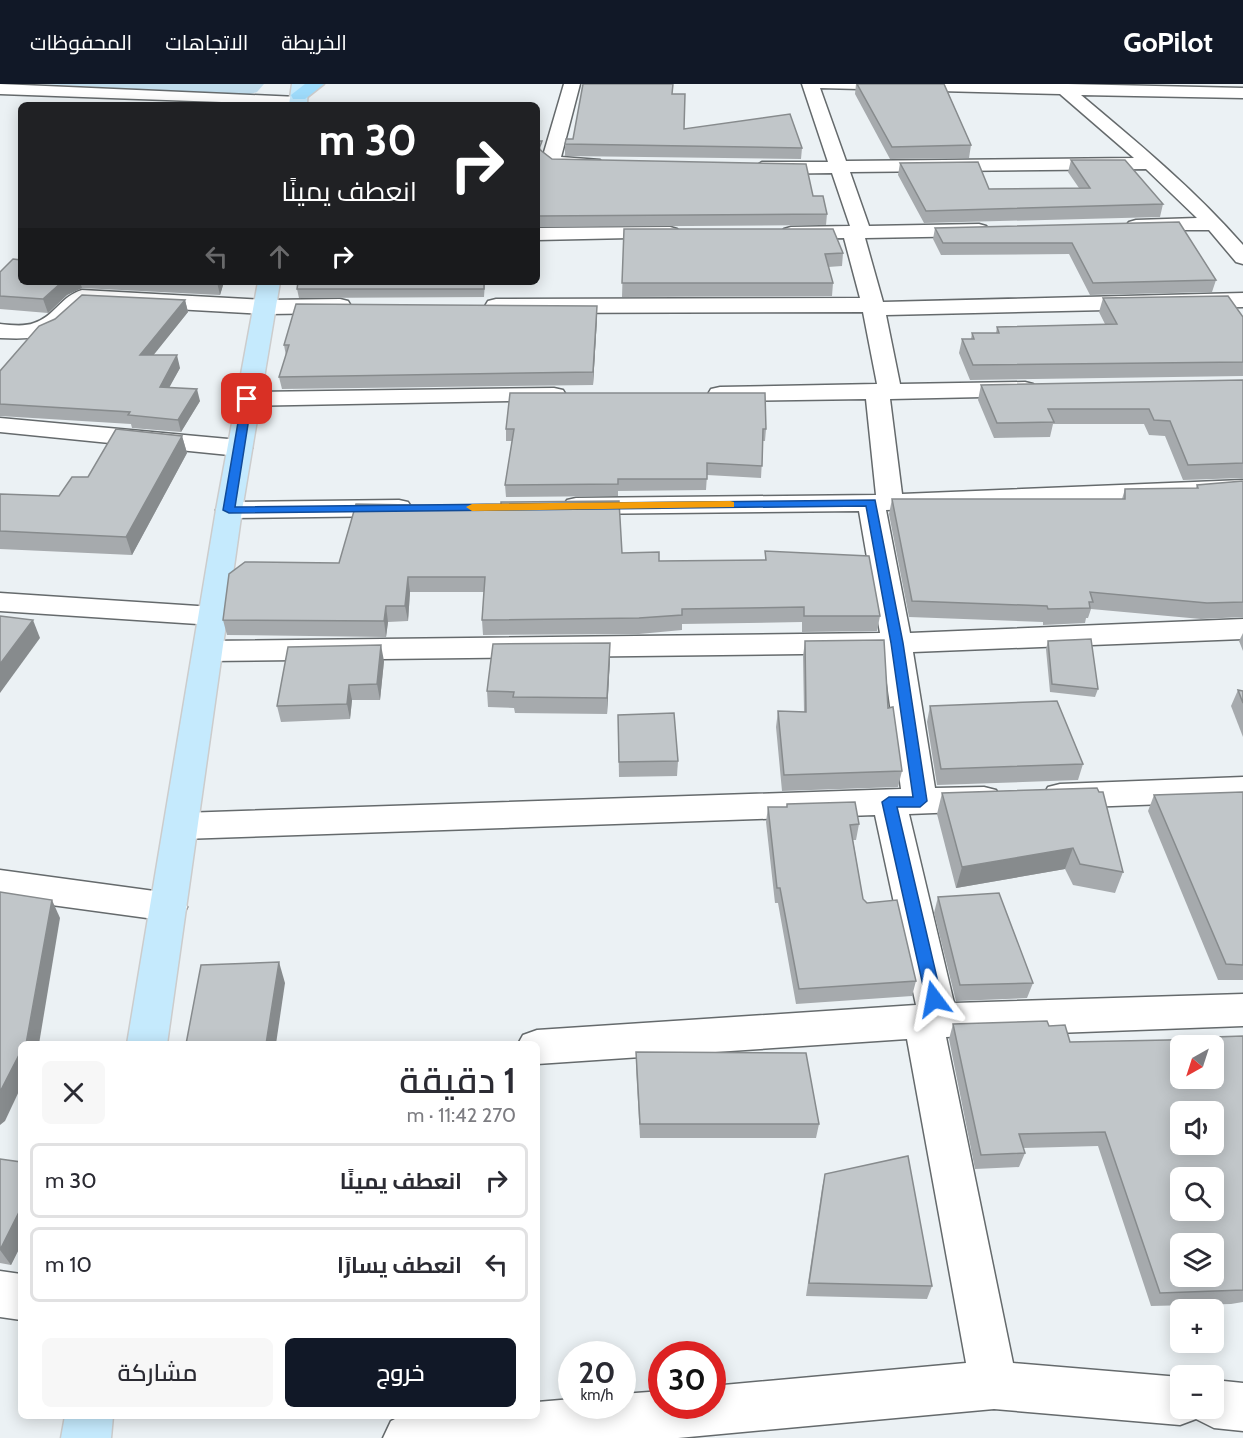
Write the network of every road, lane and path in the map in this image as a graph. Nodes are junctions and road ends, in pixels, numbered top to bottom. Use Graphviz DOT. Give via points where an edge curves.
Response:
graph roads {
  1 [pos="316,84"];
  2 [pos="572,84"];
  3 [pos="810,84"];
  4 [pos="822,84"];
  5 [pos="1060,86"];
  6 [pos="0,89"];
  7 [pos="1243,93"];
  8 [pos="299,97"];
  9 [pos="1151,163"];
  10 [pos="614,165"];
  11 [pos="740,168"];
  12 [pos="838,168"];
  13 [pos="1214,224"];
  14 [pos="1120,226"];
  15 [pos="1003,229"];
  16 [pos="689,233"];
  17 [pos="771,233"];
  18 [pos="857,233"];
  19 [pos="540,234"];
  20 [pos="1243,258"];
  21 [pos="268,294"];
  22 [pos="1243,300"];
  23 [pos="362,306"];
  24 [pos="480,306"];
  25 [pos="873,307"];
  26 [pos="0,331"];
  27 [pos="1043,389"];
  28 [pos="883,392"];
  29 [pos="698,394"];
  30 [pos="580,395"];
  31 [pos="247,399"];
  32 [pos="0,425"];
  33 [pos="239,448"];
  34 [pos="1243,488"];
  35 [pos="880,502"];
  36 [pos="550,506"];
  37 [pos="419,508"];
  38 [pos="229,510"];
  39 [pos="0,602"];
  40 [pos="213,616"];
  41 [pos="1243,630"];
  42 [pos="897,643"];
  43 [pos="208,651"];
  44 [pos="1243,789"];
  45 [pos="905,802"];
  46 [pos="182,826"];
  47 [pos="0,884"];
  48 [pos="169,907"];
  49 [pos="1243,1011"];
  50 [pos="931,1021"];
  51 [pos="147,1041"];
  52 [pos="540,1047"];
  53 [pos="0,1294"];
  54 [pos="18,1297"];
  55 [pos="994,1385"];
  56 [pos="1170,1400"];
  57 [pos="1224,1405"];
  58 [pos="1243,1407"];
  59 [pos="89,1419"];
  60 [pos="492,1434"];
  61 [pos="86,1438"];
  62 [pos="408,1438"];
  1 -- 8 [label="highway"];
  2 -- 10 [label="street" via="551,159 559,163"];
  3 -- 12 [label="street"];
  4 -- 5 [label="street"];
  5 -- 7 [label="street"];
  5 -- 9 [label="street"];
  6 -- 8 [label="street"];
  9 -- 12 [label="street"];
  9 -- 13 [label="street"];
  11 -- 12 [label="street"];
  12 -- 18 [label="street"];
  13 -- 14 [label="street"];
  13 -- 20 [label="street"];
  15 -- 18 [label="street"];
  16 -- 19 [label="street"];
  17 -- 18 [label="street"];
  18 -- 25 [label="street"];
  21 -- 23 [label="street"];
  21 -- 26 [label="street" via="82,297 47,328"];
  21 -- 31 [label="main road"];
  22 -- 25 [label="street"];
  24 -- 25 [label="street"];
  25 -- 28 [label="street"];
  27 -- 28 [label="street"];
  28 -- 29 [label="street"];
  28 -- 35 [label="street"];
  30 -- 31 [label="street"];
  31 -- 33 [label="main road"];
  32 -- 33 [label="street"];
  33 -- 38 [label="main road"];
  34 -- 35 [label="street"];
  35 -- 36 [label="street"];
  35 -- 42 [label="street"];
  37 -- 38 [label="street"];
  38 -- 40 [label="main road"];
  39 -- 40 [label="street"];
  40 -- 43 [label="main road"];
  41 -- 42 [label="street"];
  42 -- 43 [label="street"];
  42 -- 45 [label="street"];
  43 -- 46 [label="main road"];
  44 -- 45 [label="street"];
  45 -- 46 [label="street"];
  45 -- 50 [label="street"];
  46 -- 48 [label="main road"];
  47 -- 48 [label="street"];
  48 -- 51 [label="main road"];
  49 -- 50 [label="street"];
  50 -- 52 [label="street"];
  50 -- 55 [label="street"];
  53 -- 54 [label="street"];
  55 -- 56 [label="street"];
  55 -- 60 [label="street"];
  57 -- 58 [label="street"];
  59 -- 61 [label="main road"];
  60 -- 62 [label="street"];
}
